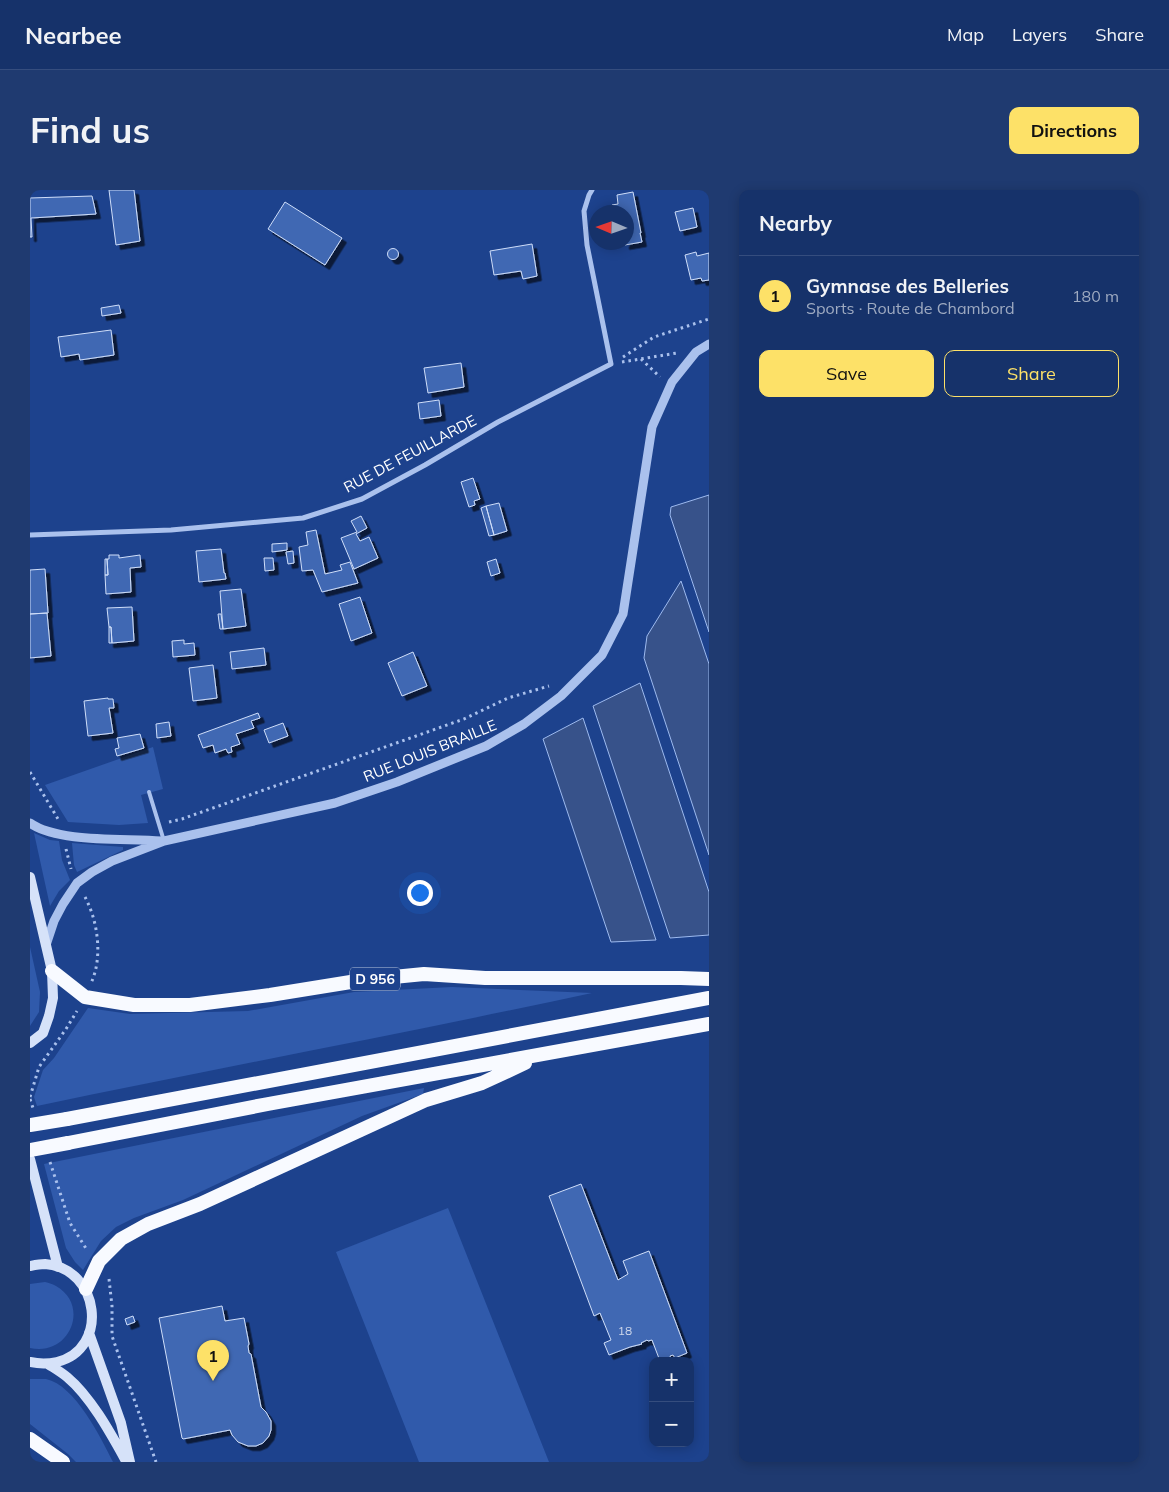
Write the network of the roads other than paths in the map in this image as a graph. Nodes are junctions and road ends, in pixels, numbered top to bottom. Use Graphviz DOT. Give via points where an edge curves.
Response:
graph roads {
  1 [pos="592,190"];
  2 [pos="709,344"];
  3 [pos="30,535"];
  4 [pos="150,792"];
  5 [pos="30,822"];
  6 [pos="164,841"];
  7 [pos="30,877"];
  8 [pos="46,946"];
  9 [pos="52,971"];
  10 [pos="709,980"];
  11 [pos="709,998"];
  12 [pos="709,1024"];
  13 [pos="30,1043"];
  14 [pos="544,1054"];
  15 [pos="30,1125"];
  16 [pos="30,1150"];
  17 [pos="30,1159"];
  18 [pos="30,1266"];
  19 [pos="58,1267"];
  20 [pos="86,1289"];
  21 [pos="89,1333"];
  22 [pos="30,1362"];
  23 [pos="48,1364"];
  24 [pos="30,1439"];
  25 [pos="63,1462"];
  26 [pos="128,1462"];
  1 -- 3 [label="street, RUE DE FEUILLARDE" via="584,211 587,246 611,364 362,498 303,518 171,530"];
  2 -- 6 [label="street, RUE LOUIS BRAILLE" via="696,352 672,382 652,427 623,614 602,655 561,696 524,724 486,746 398,782 335,803"];
  4 -- 6 [label="lane"];
  5 -- 6 [label="street" via="55,833"];
  6 -- 8 [label="street, RUE LOUIS BRAILLE" via="112,861 77,883 54,921"];
  7 -- 8 [label="main road"];
  8 -- 9 [label="main road"];
  9 -- 10 [label="highway, D 956" via="85,997 134,1005 190,1005 424,974 485,978"];
  9 -- 13 [label="main road" via="53,998 49,1016 43,1033"];
  11 -- 15 [label="highway, bridge"];
  12 -- 14 [label="highway"];
  14 -- 16 [label="highway, bridge"];
  14 -- 20 [label="highway" via="482,1083 426,1100 200,1204 148,1224 121,1239 99,1261"];
  17 -- 19 [label="main road"];
  18 -- 19 [label="main road"];
  19 -- 20 [label="main road" via="74,1276"];
  20 -- 21 [label="main road" via="91,1303"];
  21 -- 23 [label="main road" via="73,1354"];
  21 -- 26 [label="main road" via="121,1423"];
  22 -- 23 [label="main road"];
  23 -- 26 [label="main road" via="68,1378 91,1404"];
  24 -- 25 [label="highway"];
}
